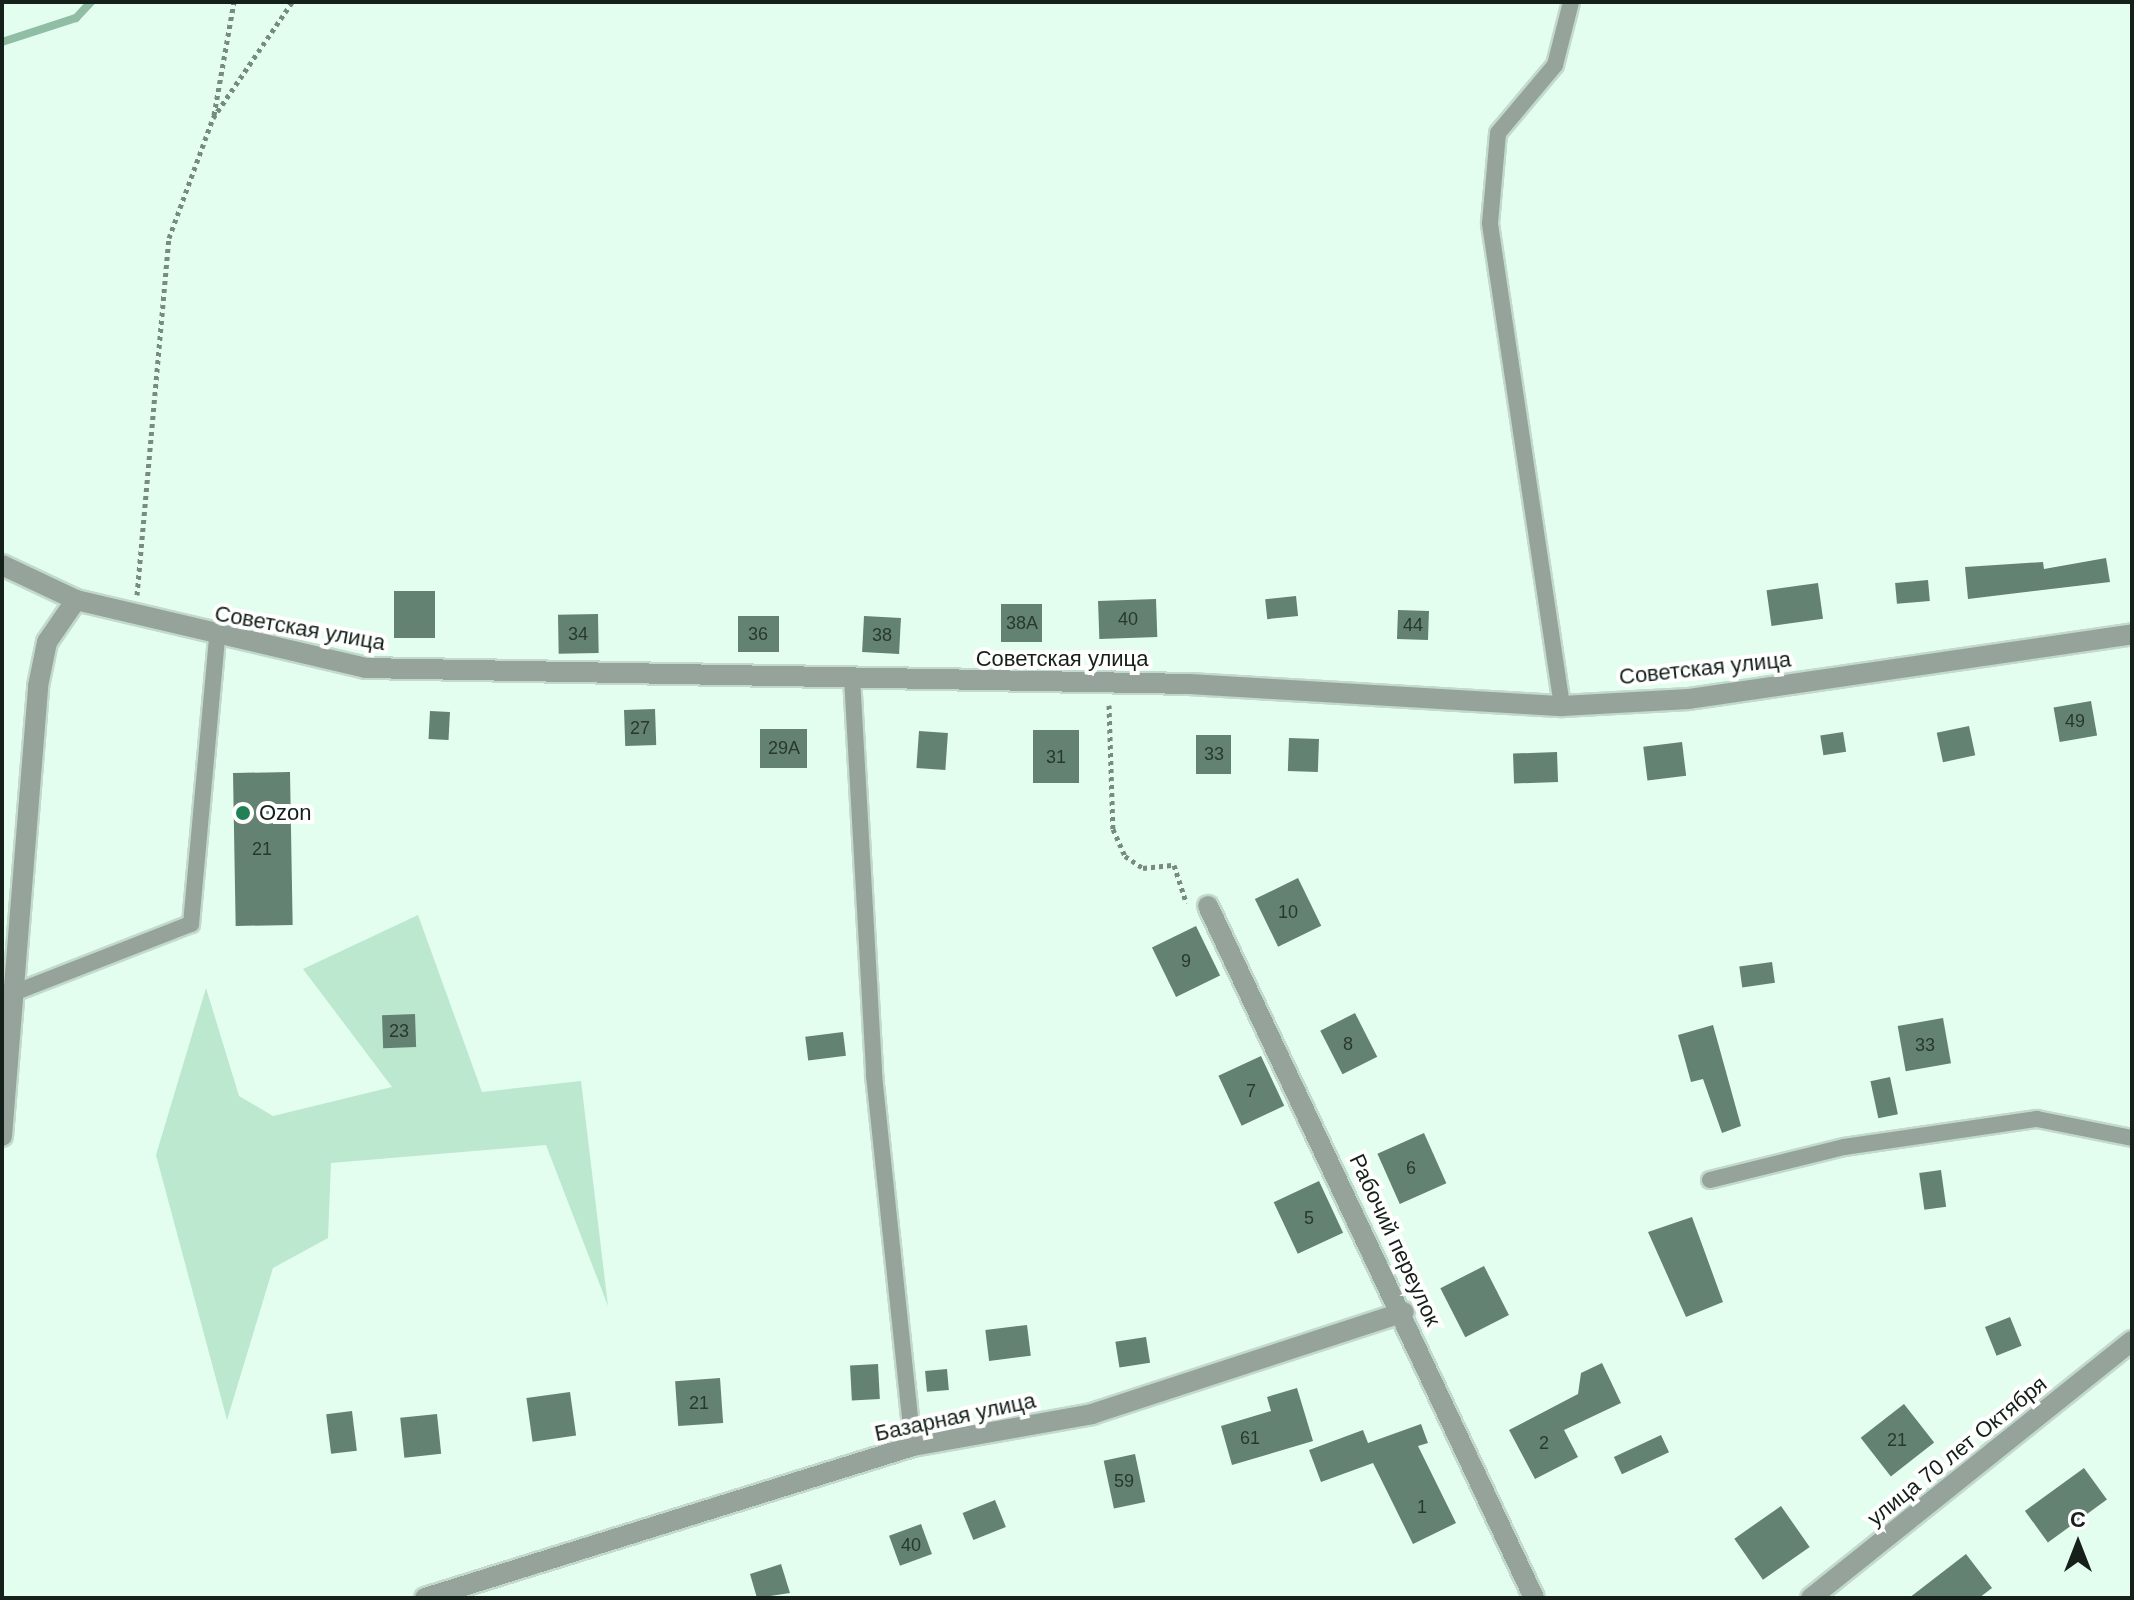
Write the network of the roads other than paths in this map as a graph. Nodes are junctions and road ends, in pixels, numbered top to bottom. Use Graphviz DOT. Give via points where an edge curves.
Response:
graph roads {
  1 [pos="1571,2"];
  2 [pos="2,565"];
  3 [pos="76,600"];
  4 [pos="2132,634"];
  5 [pos="217,637"];
  6 [pos="852,677"];
  7 [pos="1562,706"];
  8 [pos="1208,906"];
  9 [pos="11,994"];
  10 [pos="2,1136"];
  11 [pos="2132,1138"];
  12 [pos="1710,1180"];
  13 [pos="1404,1312"];
  14 [pos="2132,1341"];
  15 [pos="913,1446"];
  16 [pos="425,1598"];
  17 [pos="1534,1598"];
  18 [pos="1811,1598"];
  1 -- 7 [label="lane" via="1555,65 1498,133 1490,223"];
  2 -- 3 [label="street, Советская улица"];
  3 -- 5 [label="street, Советская улица"];
  3 -- 9 [label="street" via="47,642 38,686"];
  4 -- 7 [label="street, Советская улица" via="1689,699"];
  5 -- 6 [label="street, Советская улица" via="365,668"];
  5 -- 9 [label="lane" via="191,924"];
  6 -- 7 [label="street, Советская улица"];
  6 -- 15 [label="lane" via="874,1075"];
  8 -- 13 [label="street, Рабочий переулок"];
  9 -- 10 [label="street"];
  11 -- 12 [label="lane" via="2037,1119 1844,1147"];
  13 -- 15 [label="street, Базарная улица" via="1092,1414"];
  13 -- 17 [label="street, Рабочий переулок"];
  14 -- 18 [label="street, улица 70 лет Октября"];
  15 -- 16 [label="street, Базарная улица"];
}
